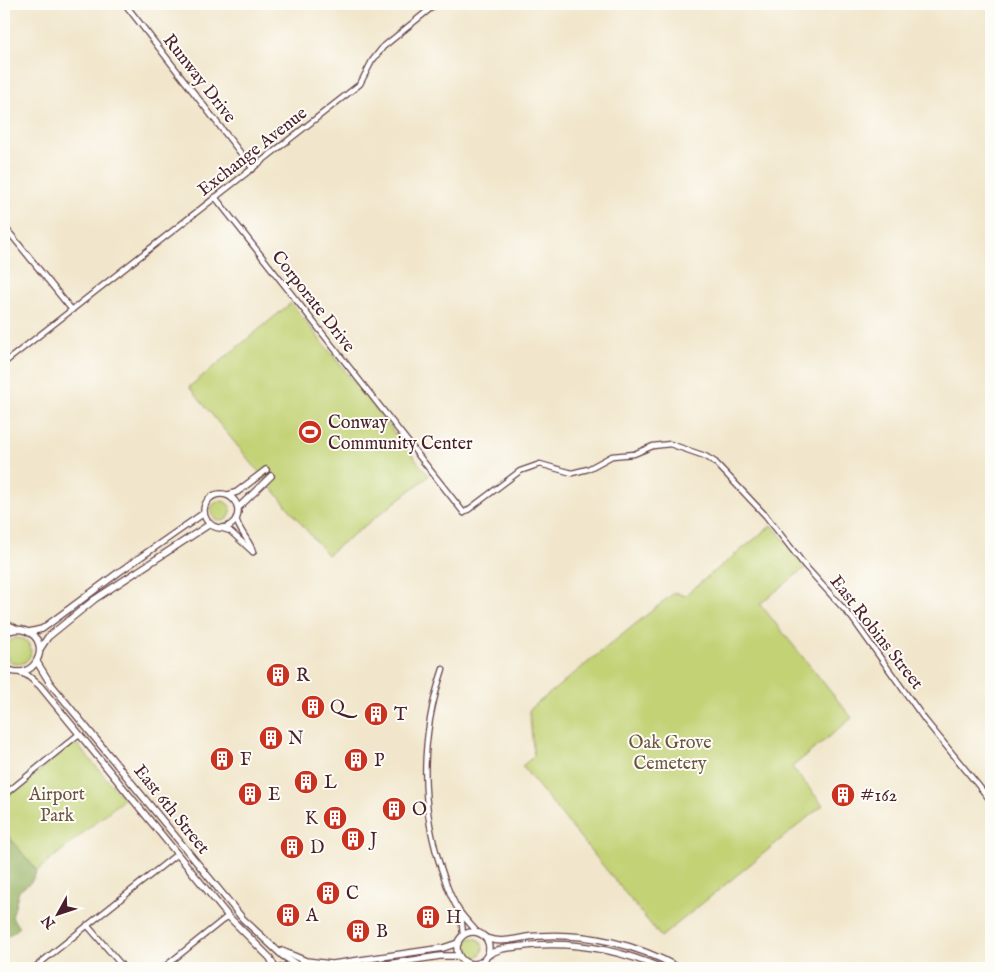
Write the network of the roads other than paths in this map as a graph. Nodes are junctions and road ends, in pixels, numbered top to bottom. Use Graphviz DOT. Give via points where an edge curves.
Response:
graph roads {
  1 [pos="124,4"];
  2 [pos="436,4"];
  3 [pos="253,168"];
  4 [pos="215,198"];
  5 [pos="4,226"];
  6 [pos="72,310"];
  7 [pos="4,363"];
  8 [pos="716,462"];
  9 [pos="266,470"];
  10 [pos="271,476"];
  11 [pos="228,495"];
  12 [pos="238,508"];
  13 [pos="204,513"];
  14 [pos="236,518"];
  15 [pos="210,524"];
  16 [pos="220,528"];
  17 [pos="4,623"];
  18 [pos="17,629"];
  19 [pos="29,632"];
  20 [pos="4,634"];
  21 [pos="40,649"];
  22 [pos="37,662"];
  23 [pos="5,669"];
  24 [pos="442,669"];
  25 [pos="19,672"];
  26 [pos="79,734"];
  27 [pos="4,795"];
  28 [pos="991,801"];
  29 [pos="177,854"];
  30 [pos="461,914"];
  31 [pos="228,916"];
  32 [pos="88,925"];
  33 [pos="477,932"];
  34 [pos="463,935"];
  35 [pos="486,938"];
  36 [pos="458,943"];
  37 [pos="272,945"];
  38 [pos="459,956"];
  39 [pos="487,956"];
  40 [pos="640,959"];
  41 [pos="296,964"];
  42 [pos="333,964"];
  43 [pos="670,965"];
  44 [pos="34,968"];
  45 [pos="124,968"];
  46 [pos="162,968"];
  47 [pos="275,968"];
  48 [pos="280,968"];
  49 [pos="304,968"];
  50 [pos="323,968"];
  51 [pos="362,968"];
  52 [pos="661,968"];
  53 [pos="679,968"];
  1 -- 3 [label="street, Runway Drive"];
  2 -- 3 [label="street, Exchange Avenue" via="383,47 360,84"];
  3 -- 4 [label="street, Exchange Avenue"];
  4 -- 6 [label="street, Exchange Avenue"];
  4 -- 8 [label="street, Corporate Drive" via="464,513 520,471 540,464 572,473 588,469 612,456 670,444"];
  5 -- 6 [label="street"];
  6 -- 7 [label="street, Exchange Avenue"];
  8 -- 28 [label="street, East Robins Street" via="852,618 925,720"];
  9 -- 11 [label="street"];
  10 -- 12 [label="street"];
  11 -- 12 [label="street"];
  11 -- 13 [label="street" via="212,496 205,504"];
  12 -- 14 [label="street"];
  13 -- 15 [label="street"];
  13 -- 19 [label="street" via="42,629"];
  14 -- 16 [label="street" via="230,526"];
  14 -- 16 [label="street" via="253,552 230,531"];
  15 -- 16 [label="street"];
  15 -- 21 [label="street" via="95,599 48,637"];
  17 -- 18 [label="street"];
  18 -- 19 [label="street"];
  18 -- 20 [label="street"];
  19 -- 21 [label="street"];
  21 -- 22 [label="street"];
  22 -- 25 [label="street" via="26,671"];
  22 -- 37 [label="street, East 6th Street" via="41,672 234,909"];
  23 -- 25 [label="street"];
  24 -- 30 [label="street" via="427,733 426,799 438,860 448,890"];
  25 -- 26 [label="street, East 6th Street" via="40,686"];
  26 -- 27 [label="street"];
  26 -- 29 [label="street, East 6th Street"];
  29 -- 31 [label="street, East 6th Street"];
  29 -- 32 [label="street"];
  30 -- 33 [label="street"];
  30 -- 34 [label="street"];
  31 -- 46 [label="street"];
  31 -- 47 [label="street, East 6th Street" via="267,954"];
  32 -- 44 [label="street"];
  32 -- 45 [label="street"];
  33 -- 34 [label="street"];
  33 -- 35 [label="street"];
  34 -- 36 [label="street"];
  35 -- 39 [label="street"];
  35 -- 43 [label="street" via="497,942 537,936 577,936 624,945"];
  36 -- 38 [label="street"];
  36 -- 42 [label="street"];
  37 -- 41 [label="street, East 6th Street"];
  37 -- 42 [label="street" via="298,959"];
  38 -- 39 [label="street" via="471,964 479,963"];
  38 -- 51 [label="street"];
  39 -- 40 [label="street" via="503,948 551,944 603,949"];
  40 -- 43 [label="street" via="643,957"];
  40 -- 52 [label="street"];
  41 -- 48 [label="street"];
  41 -- 49 [label="street, East 6th Street"];
  42 -- 50 [label="street"];
  43 -- 53 [label="street"];
}
